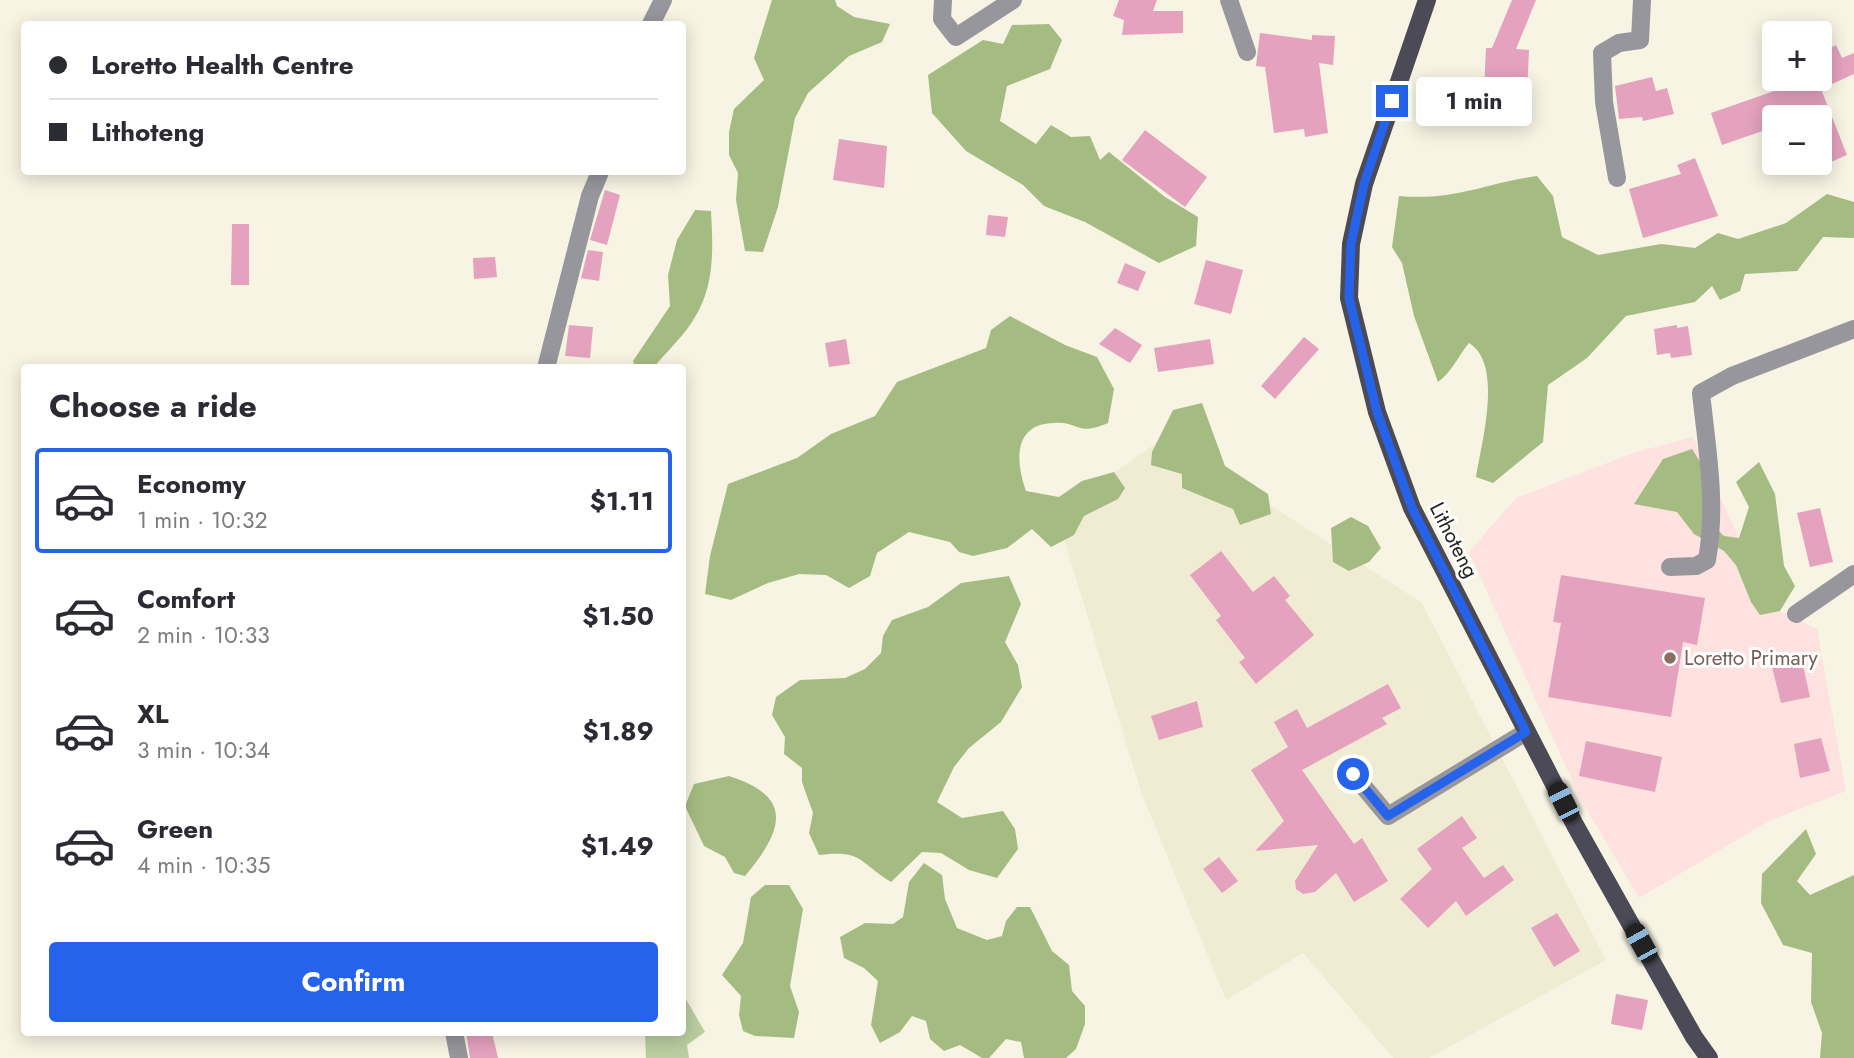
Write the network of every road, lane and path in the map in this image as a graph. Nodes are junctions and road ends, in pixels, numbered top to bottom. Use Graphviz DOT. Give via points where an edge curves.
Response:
graph roads {
  1 [pos="663,0"];
  2 [pos="943,0"];
  3 [pos="1013,0"];
  4 [pos="1229,0"];
  5 [pos="1427,0"];
  6 [pos="1642,0"];
  7 [pos="652,21"];
  8 [pos="1247,52"];
  9 [pos="599,175"];
  10 [pos="1617,178"];
  11 [pos="1854,329"];
  12 [pos="547,364"];
  13 [pos="1670,567"];
  14 [pos="1854,574"];
  15 [pos="1796,614"];
  16 [pos="1526,732"];
  17 [pos="1353,774"];
  18 [pos="455,1036"];
  19 [pos="459,1058"];
  20 [pos="1709,1058"];
  1 -- 7 [label="street"];
  2 -- 3 [label="street" via="942,19 956,37"];
  4 -- 8 [label="street"];
  5 -- 16 [label="main road, Lithoteng" via="1364,184 1351,244 1349,298 1377,412 1412,508"];
  6 -- 10 [label="street" via="1640,40 1619,43 1602,53 1604,102"];
  9 -- 12 [label="street"];
  11 -- 13 [label="street" via="1700,393 1712,534 1707,560 1696,566"];
  14 -- 15 [label="street"];
  16 -- 17 [label="street" via="1388,816"];
  16 -- 20 [label="main road, Lithoteng"];
  18 -- 19 [label="street"];
}
